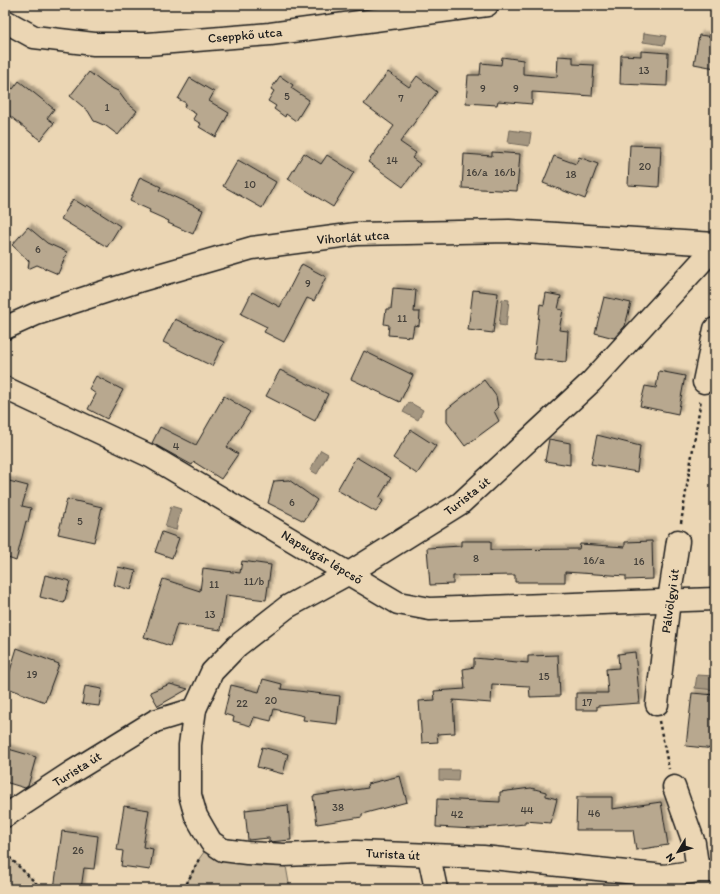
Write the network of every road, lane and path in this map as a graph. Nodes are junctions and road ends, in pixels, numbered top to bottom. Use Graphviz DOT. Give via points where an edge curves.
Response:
graph roads {
  1 [pos="487,5"];
  2 [pos="5,21"];
  3 [pos="715,244"];
  4 [pos="715,247"];
  5 [pos="5,328"];
  6 [pos="715,329"];
  7 [pos="704,382"];
  8 [pos="5,388"];
  9 [pos="678,541"];
  10 [pos="349,573"];
  11 [pos="715,599"];
  12 [pos="669,600"];
  13 [pos="657,704"];
  14 [pos="195,709"];
  15 [pos="674,787"];
  16 [pos="5,816"];
  17 [pos="211,842"];
  18 [pos="5,853"];
  19 [pos="429,856"];
  20 [pos="707,871"];
  21 [pos="42,889"];
  22 [pos="184,889"];
  23 [pos="436,889"];
  1 -- 2 [label="street, Cseppkő utca" via="270,34 148,44 94,44 34,37"];
  3 -- 5 [label="street, Vihorlát utca" via="509,231 356,234 252,248 116,288 36,314"];
  4 -- 10 [label="street, Turista út" via="592,382 467,498"];
  6 -- 7 [label="street"];
  7 -- 9 [label="path"];
  8 -- 10 [label="street, Napsugár lépcső" via="152,457"];
  9 -- 12 [label="street, Pálvölgyi út"];
  10 -- 12 [label="street, Napsugár lépcső" via="398,603 430,609"];
  10 -- 14 [label="street, Turista út" via="287,607 237,646 212,672"];
  11 -- 12 [label="street, Napsugár lépcső"];
  12 -- 13 [label="street, Pálvölgyi út"];
  13 -- 15 [label="path" via="663,747"];
  14 -- 16 [label="street, Turista út" via="155,722"];
  14 -- 17 [label="street, Turista út" via="190,745 190,795 196,816"];
  15 -- 20 [label="street"];
  17 -- 19 [label="street, Turista út" via="223,850 247,853 284,855 356,852"];
  17 -- 22 [label="path"];
  18 -- 21 [label="path"];
  19 -- 20 [label="street, Turista út" via="483,857 664,876"];
  19 -- 23 [label="street"];
}
